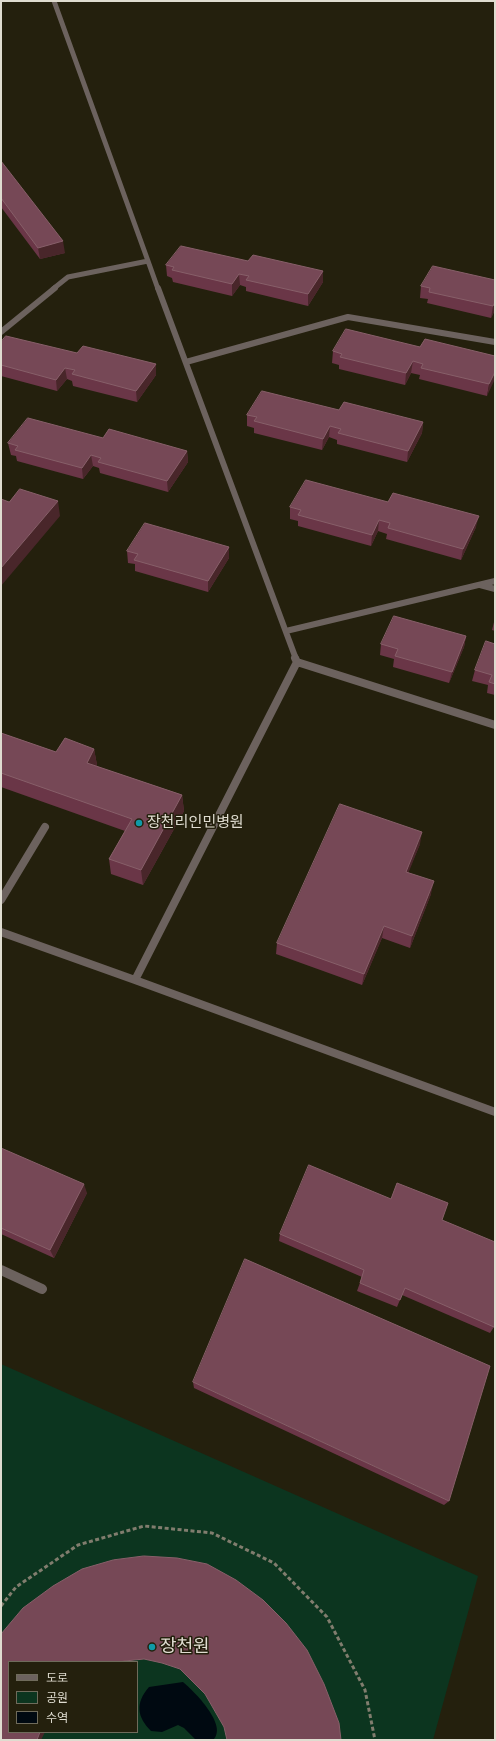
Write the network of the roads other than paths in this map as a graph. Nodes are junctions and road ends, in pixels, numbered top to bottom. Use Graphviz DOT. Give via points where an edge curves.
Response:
graph roads {
  1 [pos="54,1"];
  2 [pos="148,261"];
  3 [pos="1,332"];
  4 [pos="495,342"];
  5 [pos="186,362"];
  6 [pos="495,581"];
  7 [pos="479,585"];
  8 [pos="495,589"];
  9 [pos="286,631"];
  10 [pos="297,662"];
  11 [pos="495,725"];
  12 [pos="45,827"];
  13 [pos="1,900"];
  14 [pos="1,932"];
  15 [pos="135,980"];
  16 [pos="495,1112"];
  17 [pos="1,1270"];
  18 [pos="42,1289"];
  1 -- 2 [label="street"];
  2 -- 3 [label="street" via="68,277"];
  2 -- 5 [label="street"];
  4 -- 5 [label="street" via="348,317"];
  5 -- 9 [label="street"];
  6 -- 7 [label="street"];
  7 -- 8 [label="street"];
  7 -- 9 [label="street"];
  9 -- 10 [label="street"];
  10 -- 11 [label="street"];
  10 -- 15 [label="street"];
  12 -- 13 [label="street"];
  14 -- 15 [label="street"];
  15 -- 16 [label="street"];
  17 -- 18 [label="street"];
}
